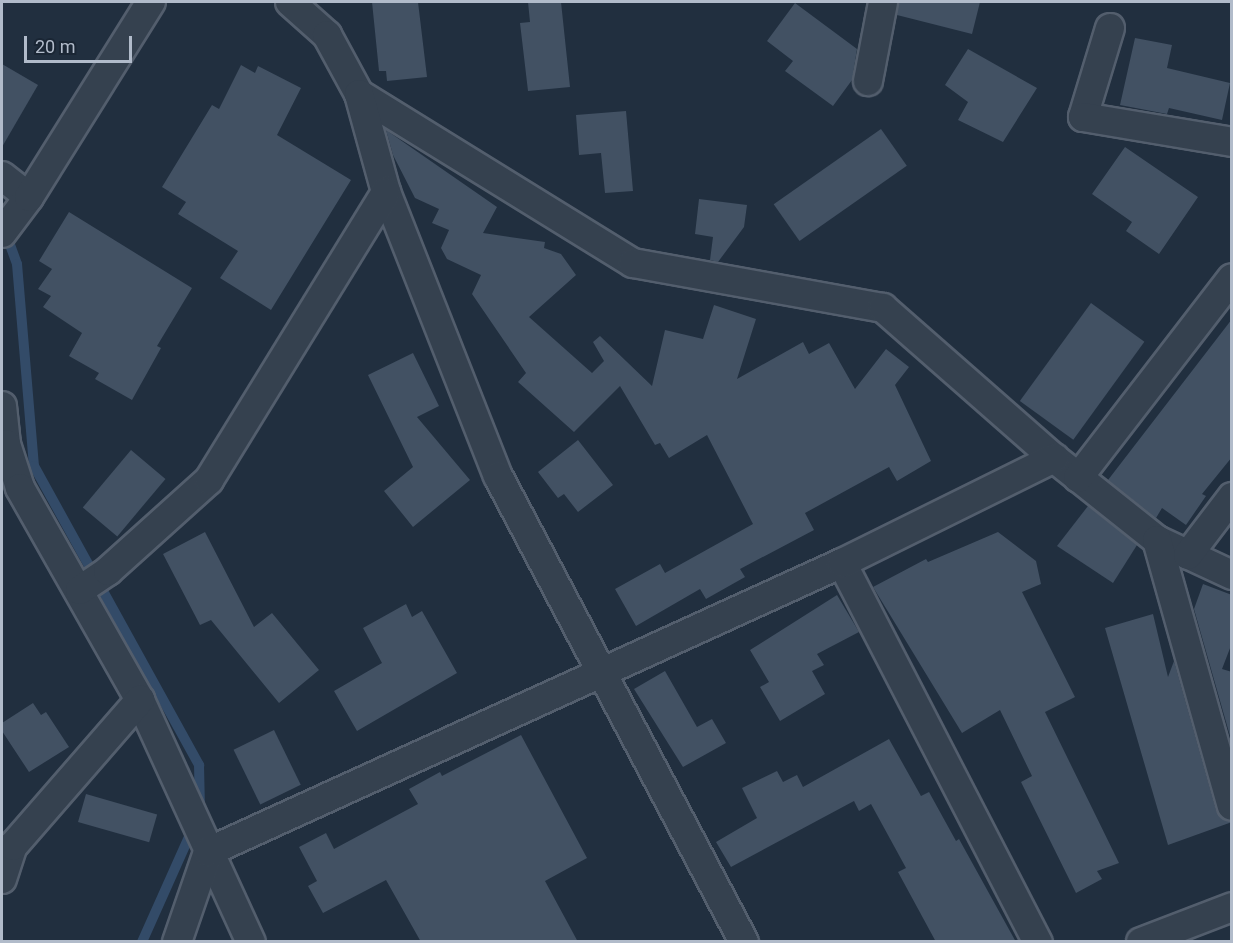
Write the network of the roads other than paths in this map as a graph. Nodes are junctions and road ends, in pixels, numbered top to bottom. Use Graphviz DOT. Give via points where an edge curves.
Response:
graph roads {
  1 [pos="151,2"];
  2 [pos="290,2"];
  3 [pos="883,2"];
  4 [pos="1110,28"];
  5 [pos="868,81"];
  6 [pos="359,94"];
  7 [pos="1232,142"];
  8 [pos="2,176"];
  9 [pos="386,192"];
  10 [pos="29,197"];
  11 [pos="2,232"];
  12 [pos="1232,278"];
  13 [pos="2,405"];
  14 [pos="1054,458"];
  15 [pos="1078,478"];
  16 [pos="1232,497"];
  17 [pos="1157,540"];
  18 [pos="1188,555"];
  19 [pos="842,563"];
  20 [pos="1232,574"];
  21 [pos="80,590"];
  22 [pos="603,670"];
  23 [pos="140,700"];
  24 [pos="1232,806"];
  25 [pos="205,845"];
  26 [pos="2,879"];
  27 [pos="1232,907"];
  28 [pos="177,942"];
  29 [pos="251,942"];
  30 [pos="744,942"];
  31 [pos="1038,942"];
  32 [pos="1141,942"];
  1 -- 10 [label="street"];
  2 -- 6 [label="street" via="327,35"];
  3 -- 5 [label="street"];
  4 -- 7 [label="street" via="1083,117"];
  6 -- 9 [label="street"];
  6 -- 14 [label="street" via="633,263 882,308"];
  8 -- 10 [label="street"];
  9 -- 21 [label="street" via="209,480 108,571"];
  9 -- 22 [label="street" via="498,476"];
  10 -- 11 [label="street"];
  12 -- 15 [label="street"];
  13 -- 21 [label="street" via="6,444 20,489"];
  14 -- 15 [label="street"];
  14 -- 19 [label="street"];
  15 -- 17 [label="street"];
  16 -- 18 [label="street"];
  17 -- 18 [label="street"];
  17 -- 24 [label="street"];
  18 -- 20 [label="street"];
  19 -- 22 [label="street"];
  19 -- 31 [label="street"];
  21 -- 23 [label="street"];
  22 -- 25 [label="street"];
  22 -- 30 [label="street"];
  23 -- 25 [label="street"];
  23 -- 26 [label="street" via="13,846"];
  25 -- 28 [label="street"];
  25 -- 29 [label="street"];
  27 -- 32 [label="street"];
}
